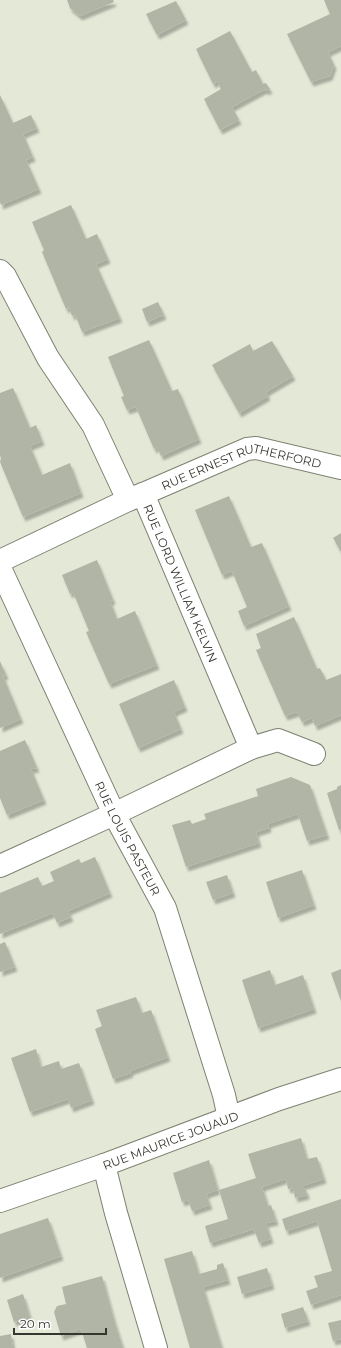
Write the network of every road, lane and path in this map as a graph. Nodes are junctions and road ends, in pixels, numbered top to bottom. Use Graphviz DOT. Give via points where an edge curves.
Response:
graph roads {
  1 [pos="0,271"];
  2 [pos="341,468"];
  3 [pos="135,497"];
  4 [pos="0,561"];
  5 [pos="0,568"];
  6 [pos="251,748"];
  7 [pos="314,754"];
  8 [pos="114,814"];
  9 [pos="0,866"];
  10 [pos="341,1078"];
  11 [pos="229,1118"];
  12 [pos="104,1165"];
  13 [pos="0,1201"];
  14 [pos="156,1348"];
  1 -- 3 [label="street, RUE LORD WILLIAM KELVIN" via="48,358 94,425"];
  2 -- 3 [label="street, RUE ERNEST RUTHERFORD" via="256,448"];
  3 -- 4 [label="street, RUE ERNEST RUTHERFORD"];
  3 -- 6 [label="street, RUE LORD WILLIAM KELVIN"];
  5 -- 8 [label="street, RUE LOUIS PASTEUR"];
  6 -- 7 [label="street" via="278,740"];
  6 -- 8 [label="street"];
  8 -- 9 [label="street"];
  8 -- 11 [label="street, RUE LOUIS PASTEUR" via="165,908"];
  10 -- 11 [label="street, RUE MAURICE JOUAUD"];
  11 -- 12 [label="street, RUE MAURICE JOUAUD"];
  12 -- 13 [label="street, RUE MAURICE JOUAUD"];
  12 -- 14 [label="street"];
}
